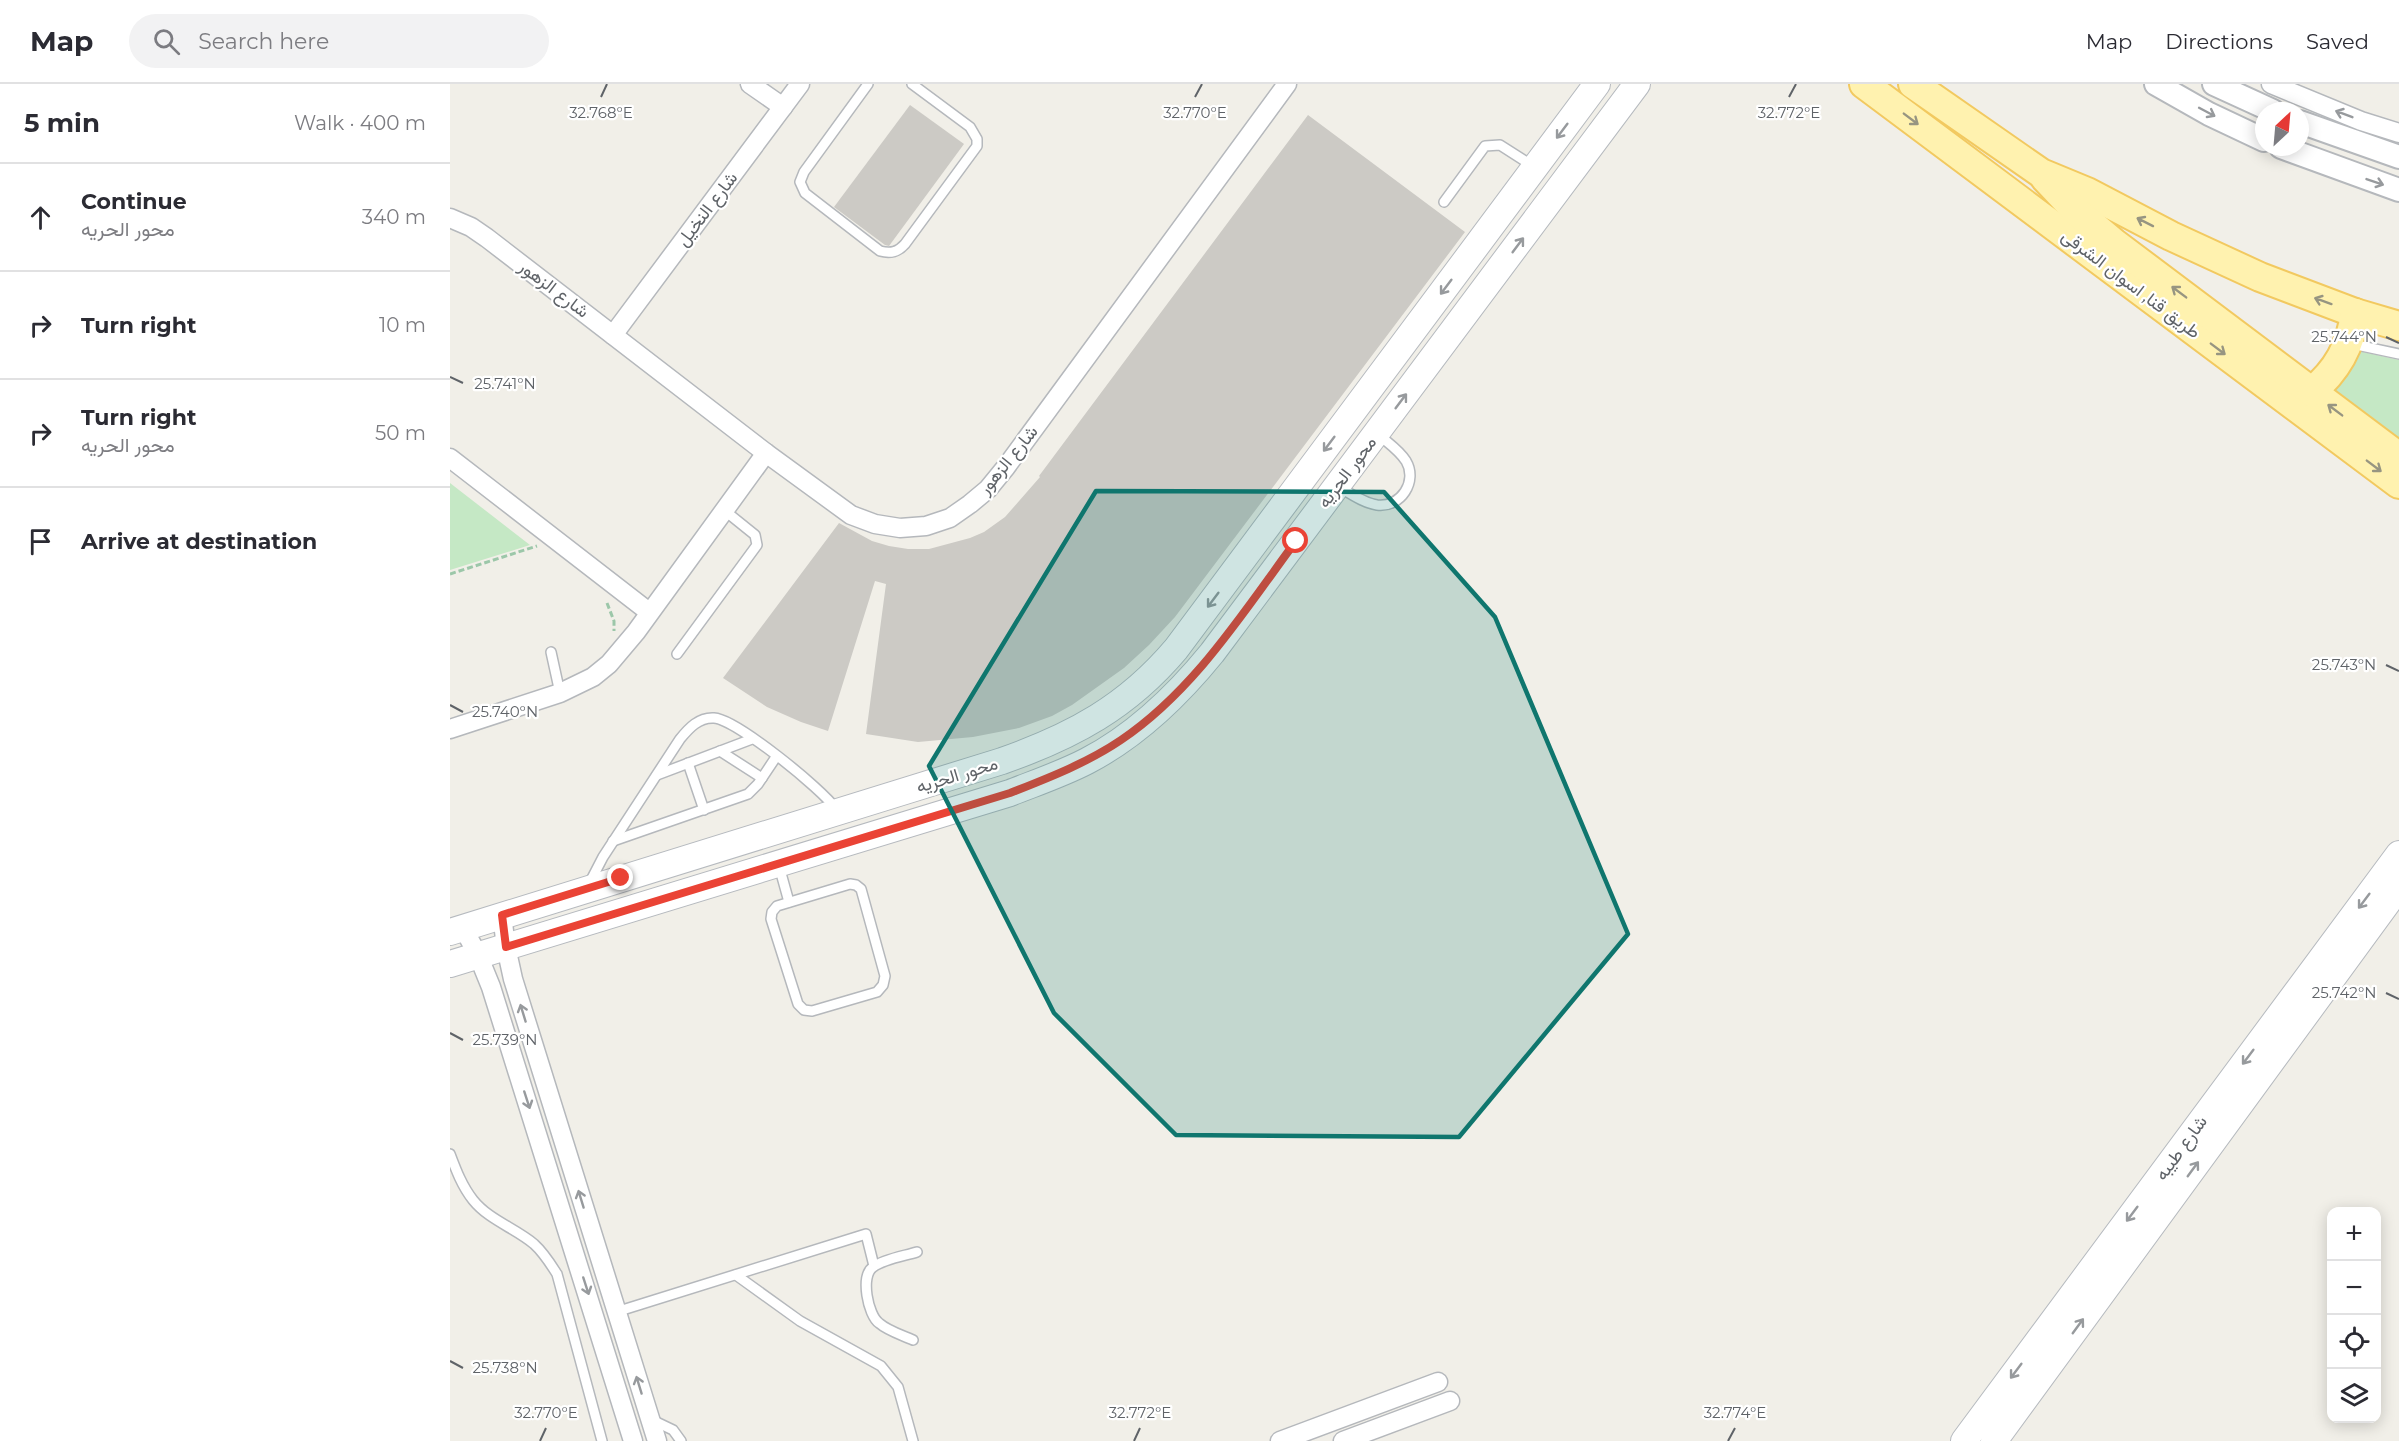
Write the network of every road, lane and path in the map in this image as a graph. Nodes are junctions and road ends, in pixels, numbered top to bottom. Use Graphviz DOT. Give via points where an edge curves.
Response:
graph roads {
  1 [pos="750,84"];
  2 [pos="800,84"];
  3 [pos="868,84"];
  4 [pos="912,84"];
  5 [pos="1287,84"];
  6 [pos="1597,84"];
  7 [pos="1637,84"];
  8 [pos="1864,84"];
  9 [pos="1913,84"];
  10 [pos="2156,84"];
  11 [pos="2214,84"];
  12 [pos="2271,84"];
  13 [pos="2255,103"];
  14 [pos="783,107"];
  15 [pos="2309,125"];
  16 [pos="2399,133"];
  17 [pos="2255,136"];
  18 [pos="2306,156"];
  19 [pos="2399,157"];
  20 [pos="1535,167"];
  21 [pos="2041,173"];
  22 [pos="2399,190"];
  23 [pos="1444,202"];
  24 [pos="450,218"];
  25 [pos="2355,313"];
  26 [pos="2399,326"];
  27 [pos="614,335"];
  28 [pos="2349,343"];
  29 [pos="2399,354"];
  30 [pos="2311,392"];
  31 [pos="1377,433"];
  32 [pos="766,453"];
  33 [pos="2399,457"];
  34 [pos="450,458"];
  35 [pos="2399,484"];
  36 [pos="1337,486"];
  37 [pos="724,510"];
  38 [pos="529,539"];
  39 [pos="450,574"];
  40 [pos="605,599"];
  41 [pos="650,612"];
  42 [pos="612,639"];
  43 [pos="551,652"];
  44 [pos="677,654"];
  45 [pos="560,693"];
  46 [pos="450,729"];
  47 [pos="752,739"];
  48 [pos="720,751"];
  49 [pos="776,757"];
  50 [pos="688,763"];
  51 [pos="657,775"];
  52 [pos="762,778"];
  53 [pos="704,810"];
  54 [pos="837,811"];
  55 [pos="614,841"];
  56 [pos="2399,854"];
  57 [pos="779,863"];
  58 [pos="2399,887"];
  59 [pos="587,889"];
  60 [pos="789,902"];
  61 [pos="502,915"];
  62 [pos="456,930"];
  63 [pos="506,947"];
  64 [pos="478,955"];
  65 [pos="450,964"];
  66 [pos="450,1154"];
  67 [pos="917,1252"];
  68 [pos="874,1266"];
  69 [pos="736,1275"];
  70 [pos="616,1312"];
  71 [pos="913,1340"];
  72 [pos="1438,1382"];
  73 [pos="1450,1401"];
  74 [pos="650,1419"];
  75 [pos="602,1441"];
  76 [pos="633,1441"];
  77 [pos="657,1441"];
  78 [pos="681,1441"];
  79 [pos="913,1441"];
  80 [pos="1281,1441"];
  81 [pos="1343,1441"];
  82 [pos="1964,1441"];
  83 [pos="1994,1441"];
  1 -- 14 [label="street"];
  2 -- 14 [label="street, شارع النخيل"];
  3 -- 4 [label="lane" via="800,182 805,193 887,253 900,250 977,146 970,127"];
  5 -- 32 [label="street, شارع الزهور" via="1006,468 970,504 950,518 926,526 875,525 829,501"];
  6 -- 20 [label="main road, محور الحريه, one-way"];
  31 -- 7 [label="main road, محور الحريه, one-way"];
  8 -- 35 [label="main road, طريق قنا, اسوان الشرقى, one-way"];
  9 -- 21 [label="main road"];
  10 -- 17 [label="street, one-way"];
  11 -- 13 [label="street"];
  16 -- 12 [label="street, one-way"];
  14 -- 27 [label="street, شارع النخيل"];
  15 -- 19 [label="street"];
  18 -- 22 [label="street, one-way"];
  20 -- 23 [label="lane" via="1500,145 1485,147"];
  20 -- 54 [label="main road, محور الحريه, one-way" via="1182,641 1150,678 1105,714 1054,741 1002,761"];
  25 -- 21 [label="main road, one-way" via="2260,277"];
  30 -- 21 [label="main road, one-way" via="2107,237"];
  24 -- 27 [label="street, شارع الزهور" via="488,238"];
  25 -- 26 [label="main road"];
  25 -- 28 [label="main road"];
  27 -- 32 [label="street, شارع الزهور"];
  28 -- 29 [label="lane"];
  28 -- 30 [label="main road" via="2333,370"];
  33 -- 30 [label="main road, one-way"];
  31 -- 36 [label="main road, محور الحريه"];
  31 -- 36 [label="lane" via="1406,462 1410,480 1401,497 1375,505"];
  32 -- 37 [label="street"];
  34 -- 41 [label="street"];
  36 -- 57 [label="main road, محور الحريه" via="1198,669 1154,716 1121,740 1086,761 1010,793"];
  37 -- 41 [label="street"];
  37 -- 44 [label="lane" via="755,535 757,545"];
  38 -- 39 [label="path" via="538,546"];
  40 -- 42 [label="path" via="614,621"];
  41 -- 45 [label="street" via="609,664"];
  43 -- 45 [label="lane"];
  45 -- 46 [label="street"];
  47 -- 48 [label="lane"];
  47 -- 49 [label="lane"];
  47 -- 51 [label="lane" via="726,721 705,718 687,730"];
  48 -- 50 [label="lane"];
  48 -- 52 [label="lane"];
  49 -- 52 [label="lane"];
  49 -- 54 [label="lane" via="820,790"];
  50 -- 51 [label="lane"];
  50 -- 53 [label="lane"];
  51 -- 55 [label="lane"];
  52 -- 53 [label="lane" via="748,794"];
  53 -- 55 [label="lane"];
  54 -- 59 [label="main road, محور الحريه"];
  55 -- 59 [label="lane"];
  56 -- 82 [label="main road, شارع طيبه, one-way"];
  57 -- 60 [label="lane"];
  57 -- 63 [label="main road, محور الحريه"];
  83 -- 58 [label="main road, شارع طيبه, one-way"];
  59 -- 61 [label="main road, محور الحريه"];
  60 -- 60 [label="lane" via="850,884 859,887 885,976 880,989 812,1011 801,1008 771,920 774,908"];
  61 -- 62 [label="main road, محور الحريه"];
  61 -- 63 [label="street"];
  62 -- 64 [label="street"];
  63 -- 64 [label="main road, محور الحريه"];
  70 -- 63 [label="street, one-way"];
  64 -- 65 [label="main road, محور الحريه"];
  64 -- 76 [label="street, one-way" via="494,995"];
  66 -- 75 [label="lane" via="474,1201 533,1243 557,1274"];
  67 -- 68 [label="lane"];
  68 -- 69 [label="lane" via="866,1234"];
  68 -- 71 [label="lane" via="868,1271 865,1286 875,1319"];
  69 -- 70 [label="lane"];
  69 -- 79 [label="lane" via="800,1321 881,1366 898,1387"];
  74 -- 70 [label="street, one-way"];
  72 -- 80 [label="street"];
  73 -- 81 [label="street"];
  74 -- 77 [label="street"];
  74 -- 78 [label="lane" via="673,1430"];
}
